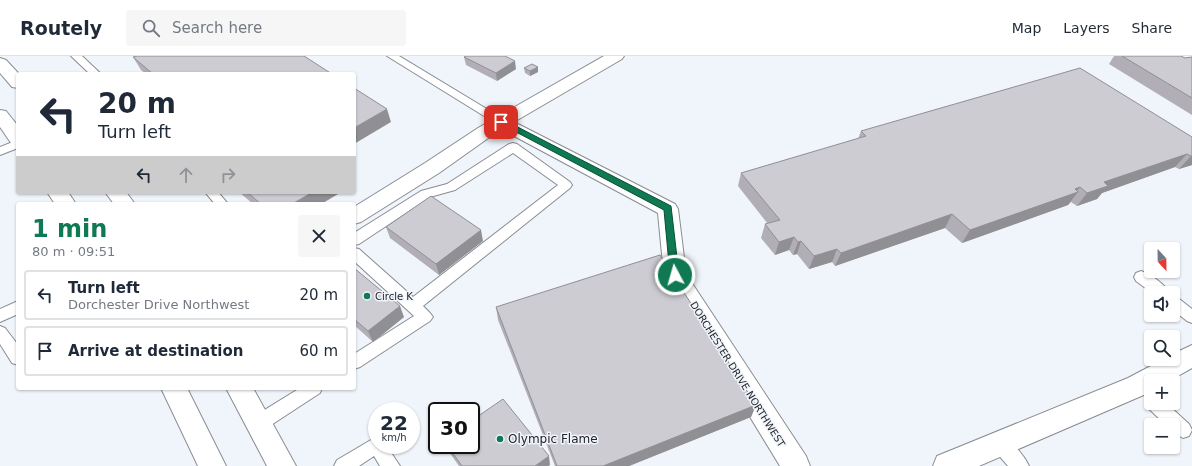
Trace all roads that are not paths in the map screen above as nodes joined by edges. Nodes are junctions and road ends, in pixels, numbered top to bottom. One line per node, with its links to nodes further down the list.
1 (77, 56): 5 (lane)
2 (392, 56): 8 (lane)
3 (616, 56): 8 (street)
4 (0, 63): 6 (street)
5 (94, 72)
6 (16, 80)
7 (0, 115): 9 (street)
8 (501, 122): 16 (street); 43 (street, DORCHESTER DRIVE NORTHWEST)
9 (16, 136)
10 (16, 145): 11 (lane)
11 (0, 151)
12 (117, 194): 14 (street)
13 (213, 194): 15 (lane)
14 (123, 202)
15 (220, 202)
16 (356, 216)
17 (356, 239): 21 (lane)
18 (356, 255): 21 (lane)
19 (1141, 277): 20 (lane)
20 (1153, 286)
21 (412, 306): 29 (lane)
22 (16, 308): 24 (lane)
23 (1180, 308): 25 (lane)
24 (0, 316)
25 (1192, 317)
26 (0, 332): 27 (lane)
27 (16, 355)
28 (1192, 356): 30 (street)
29 (356, 361)
30 (1172, 374)
31 (175, 390): 39 (street)
32 (241, 390): 36 (street)
33 (311, 390): 36 (lane)
34 (1144, 397): 38 (street)
35 (1162, 410): 37 (lane)
36 (259, 423): 40 (street)
37 (1183, 430)
38 (1000, 444): 44 (street); 45 (lane)
39 (212, 466)
40 (282, 466)
41 (343, 466): 42 (lane)
42 (390, 466)
43 (796, 466)
44 (947, 466)
45 (1020, 466)

